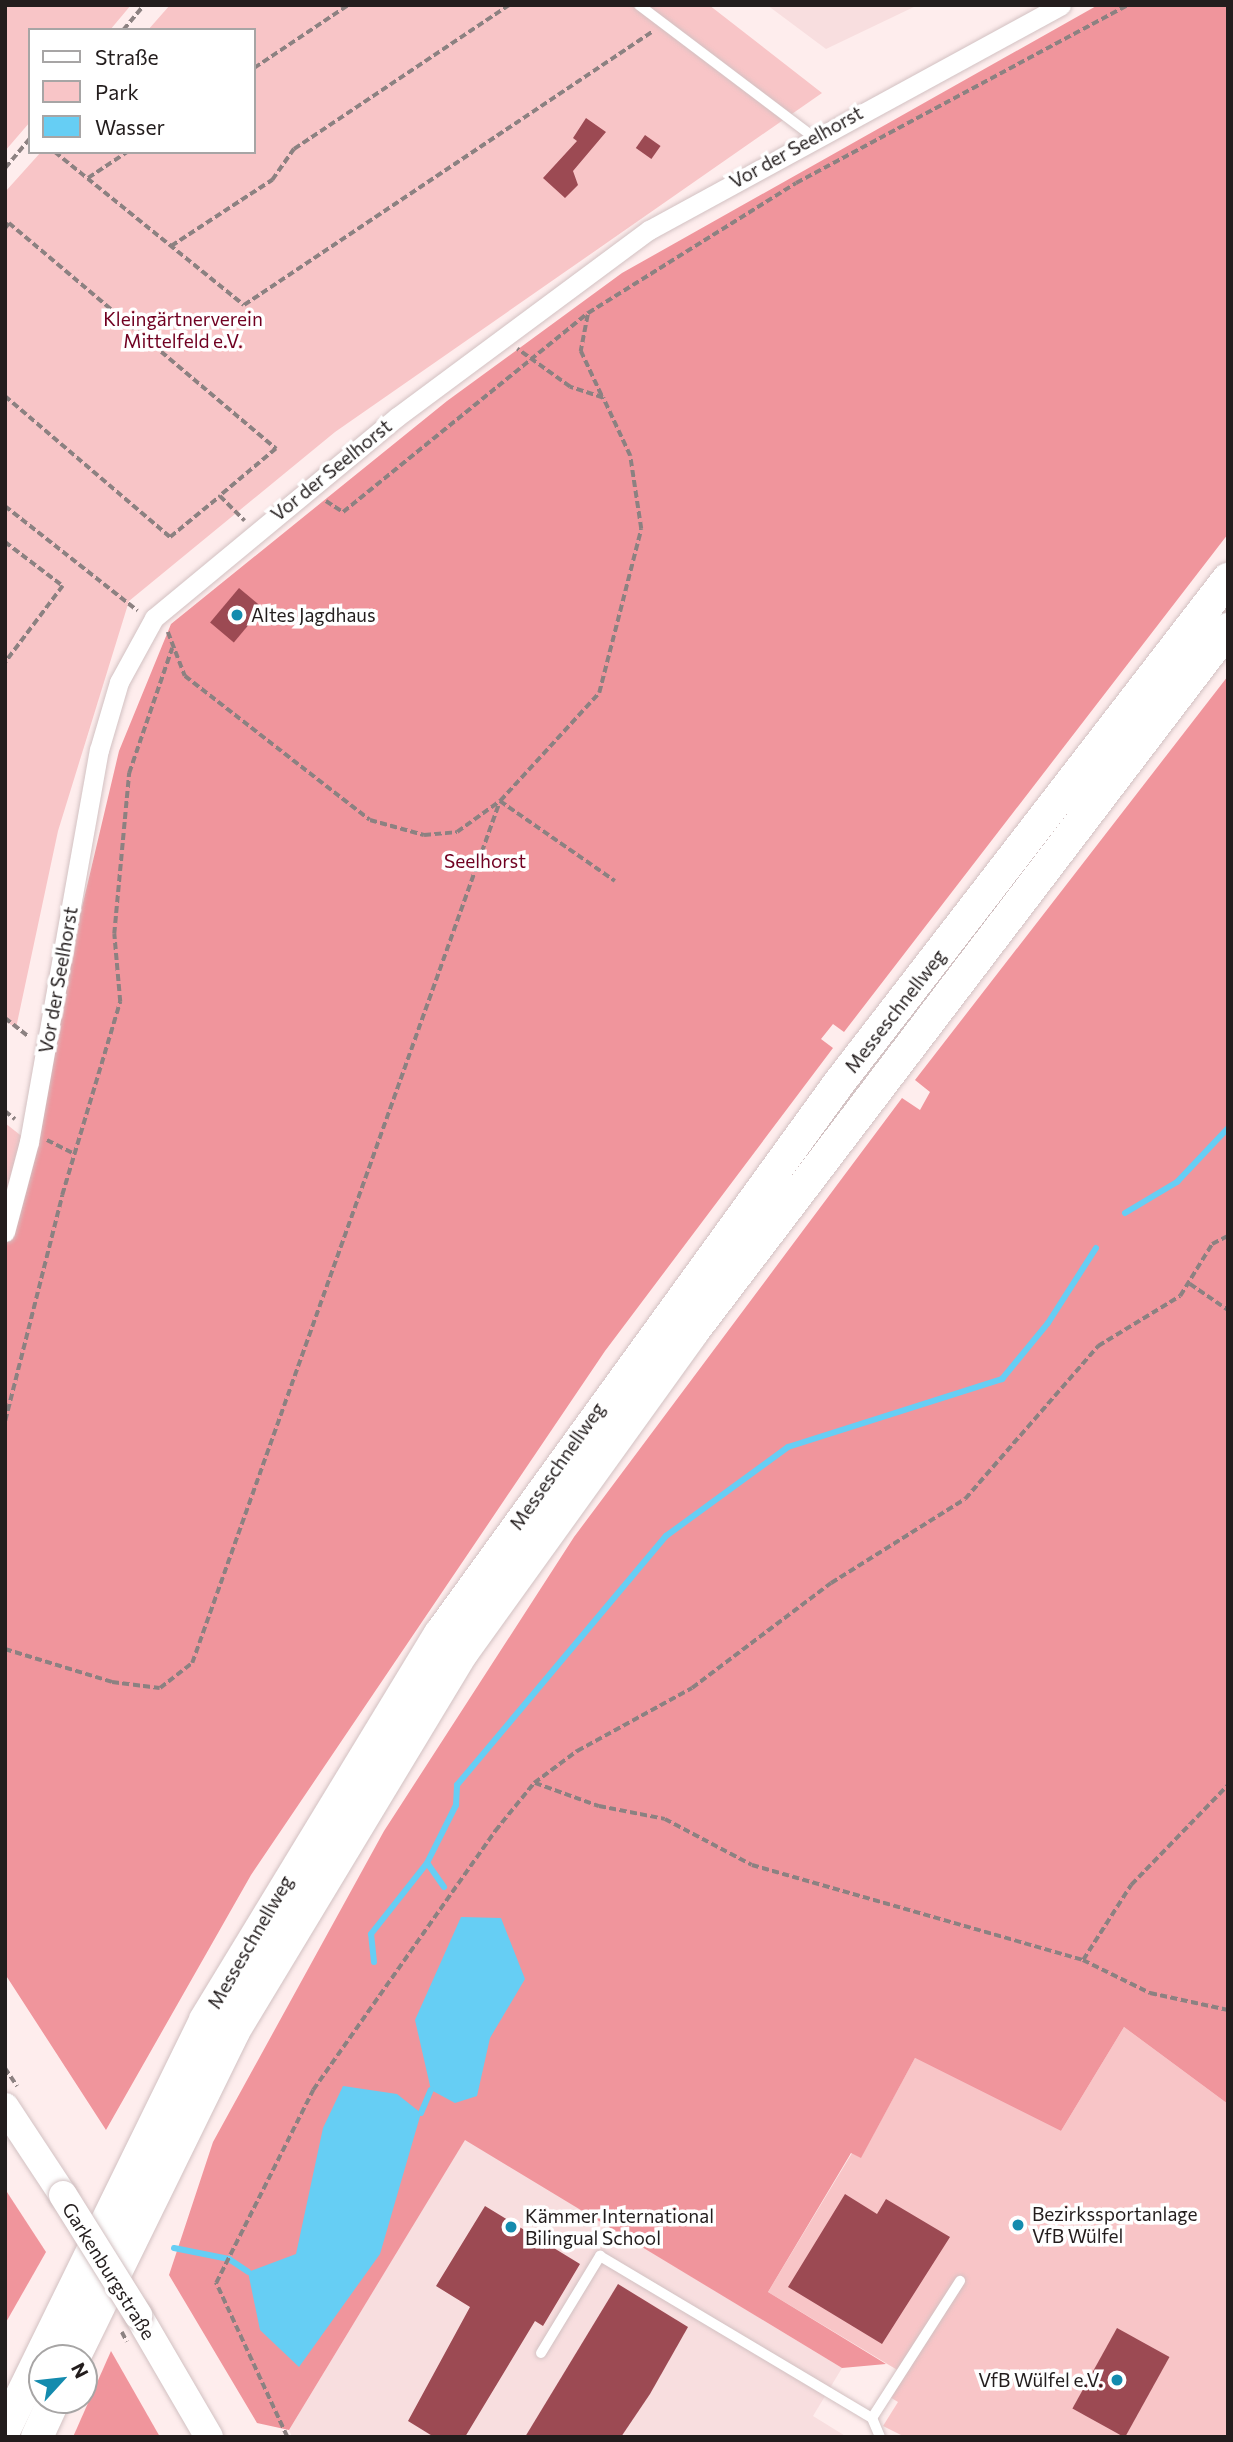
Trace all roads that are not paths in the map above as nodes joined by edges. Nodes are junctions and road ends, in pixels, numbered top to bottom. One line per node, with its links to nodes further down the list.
1 (639, 5): 3 (lane)
2 (1061, 5): 3 (street, Vor der Seelhorst)
3 (812, 136): 6 (street, Vor der Seelhorst)
4 (1228, 579): 9 (highway, Messeschnellweg)
5 (1228, 629): 10 (highway, Messeschnellweg)
6 (5, 1232)
7 (5, 2107): 17 (main road, Garkenburgstraße, bridge)
8 (960, 2281): 14 (lane)
9 (52, 2323): 12 (highway); 15 (highway, Messeschnellweg)
10 (81, 2344)
11 (541, 2353): 14 (lane)
12 (5, 2374)
13 (48, 2414): 16 (highway)
14 (872, 2418): 18 (lane)
15 (5, 2429)
16 (37, 2437)
17 (209, 2437)
18 (880, 2437)

